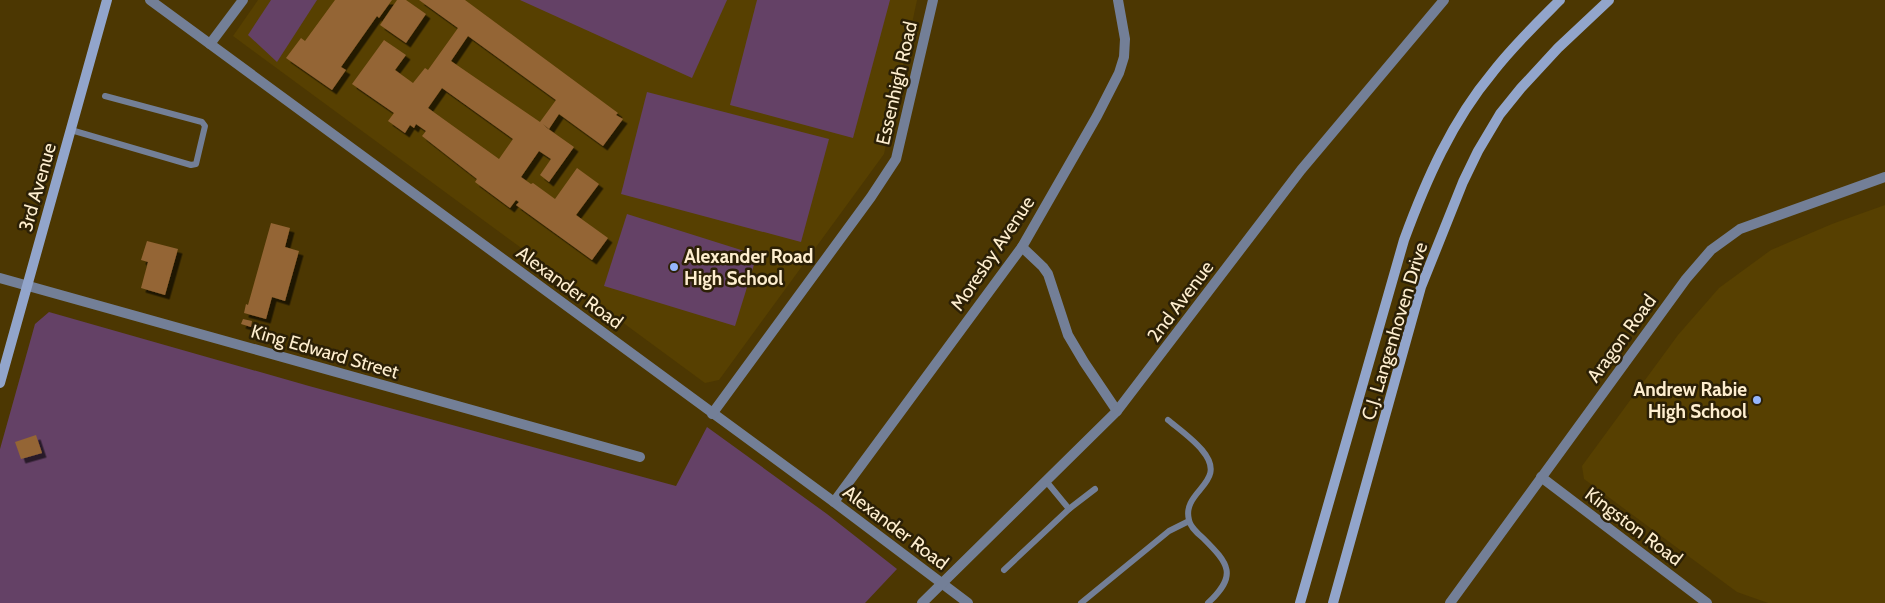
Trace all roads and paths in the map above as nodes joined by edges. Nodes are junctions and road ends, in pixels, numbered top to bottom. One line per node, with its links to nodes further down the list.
1 (107, 0): 11 (main road, 3rd Avenue)
2 (150, 0): 9 (street, Alexander Road)
3 (243, 0): 9 (street)
4 (933, 0): 18 (street, Essenhigh Road)
5 (1118, 0): 13 (street, Moresby Avenue)
6 (1444, 0): 17 (street, 2nd Avenue)
7 (1560, 0): 33 (main road, C.J. Langenhoven Drive)
8 (1609, 0): 34 (main road, C.J. Langenhoven Drive)
9 (210, 44): 18 (street, Alexander Road)
10 (105, 96): 11 (lane)
11 (71, 130): 15 (main road, 3rd Avenue)
12 (1885, 177): 21 (street, Aragon Road)
13 (1022, 247): 17 (street); 24 (street, Moresby Avenue)
14 (0, 278): 15 (street, King Edward Street)
15 (27, 286): 16 (main road, 3rd Avenue); 20 (street, King Edward Street)
16 (0, 383)
17 (1117, 411): 22 (street, 2nd Avenue)
18 (712, 414): 24 (street, Alexander Road)
19 (1168, 420): 26 (lane)
20 (640, 458)
21 (1540, 477): 35 (street, Aragon Road); 36 (street, Kingston Road)
22 (1046, 481): 25 (lane); 28 (street, 2nd Avenue)
23 (1095, 489): 25 (lane)
24 (834, 502): 28 (street, Alexander Road)
25 (1069, 509): 27 (lane)
26 (1189, 521): 31 (lane); 32 (lane)
27 (1004, 570)
28 (942, 583): 29 (street, 2nd Avenue); 30 (street, Alexander Road)
29 (922, 603)
30 (968, 603)
31 (1081, 603)
32 (1208, 603)
33 (1300, 603)
34 (1333, 603)
35 (1450, 603)
36 (1707, 603)

